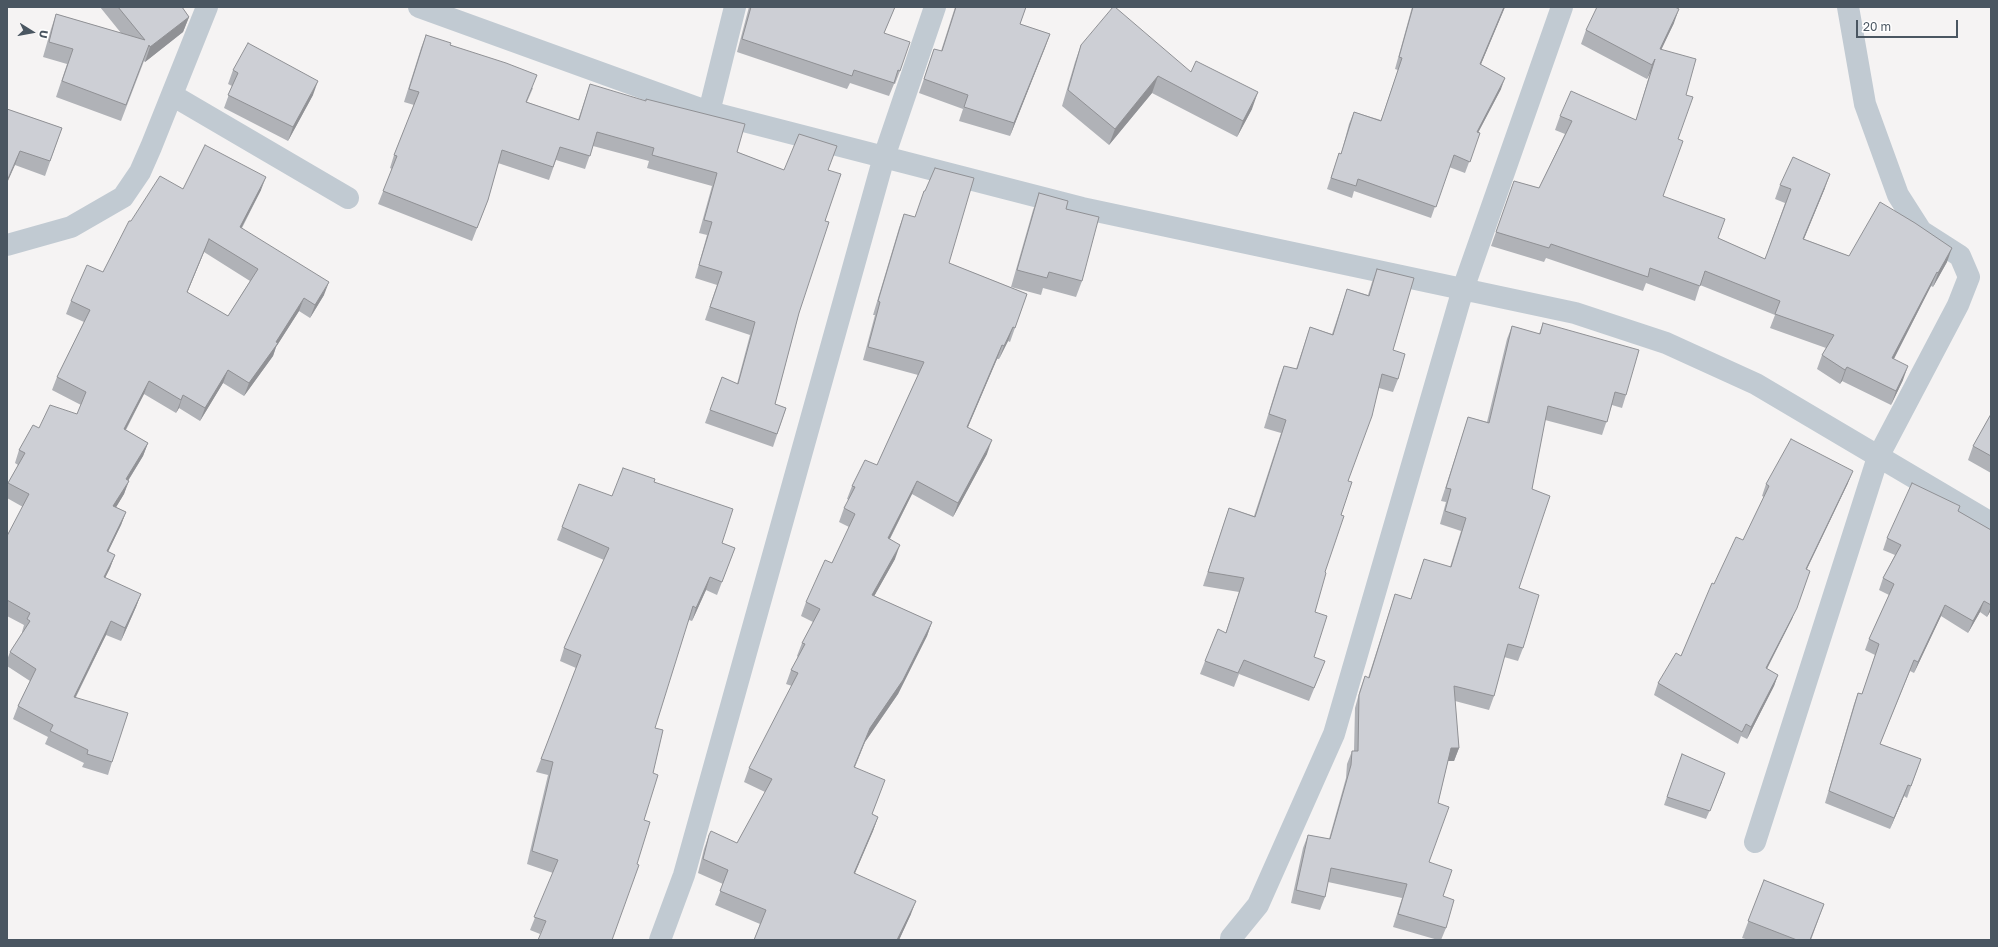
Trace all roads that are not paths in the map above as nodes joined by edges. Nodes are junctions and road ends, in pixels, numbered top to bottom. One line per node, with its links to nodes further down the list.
1 (207, 7): 7 (street)
2 (419, 7): 8 (street)
3 (735, 7): 8 (street)
4 (935, 7): 9 (street)
5 (1562, 7): 12 (street)
6 (1848, 7): 13 (street)
7 (172, 95): 10 (street); 11 (street)
8 (709, 112): 9 (street)
9 (884, 157): 12 (street); 17 (street)
10 (348, 198)
11 (7, 245)
12 (1463, 289): 13 (street); 16 (street)
13 (1878, 457): 14 (street); 15 (street)
14 (1991, 523)
15 (1755, 842)
16 (1231, 938)
17 (660, 940)

